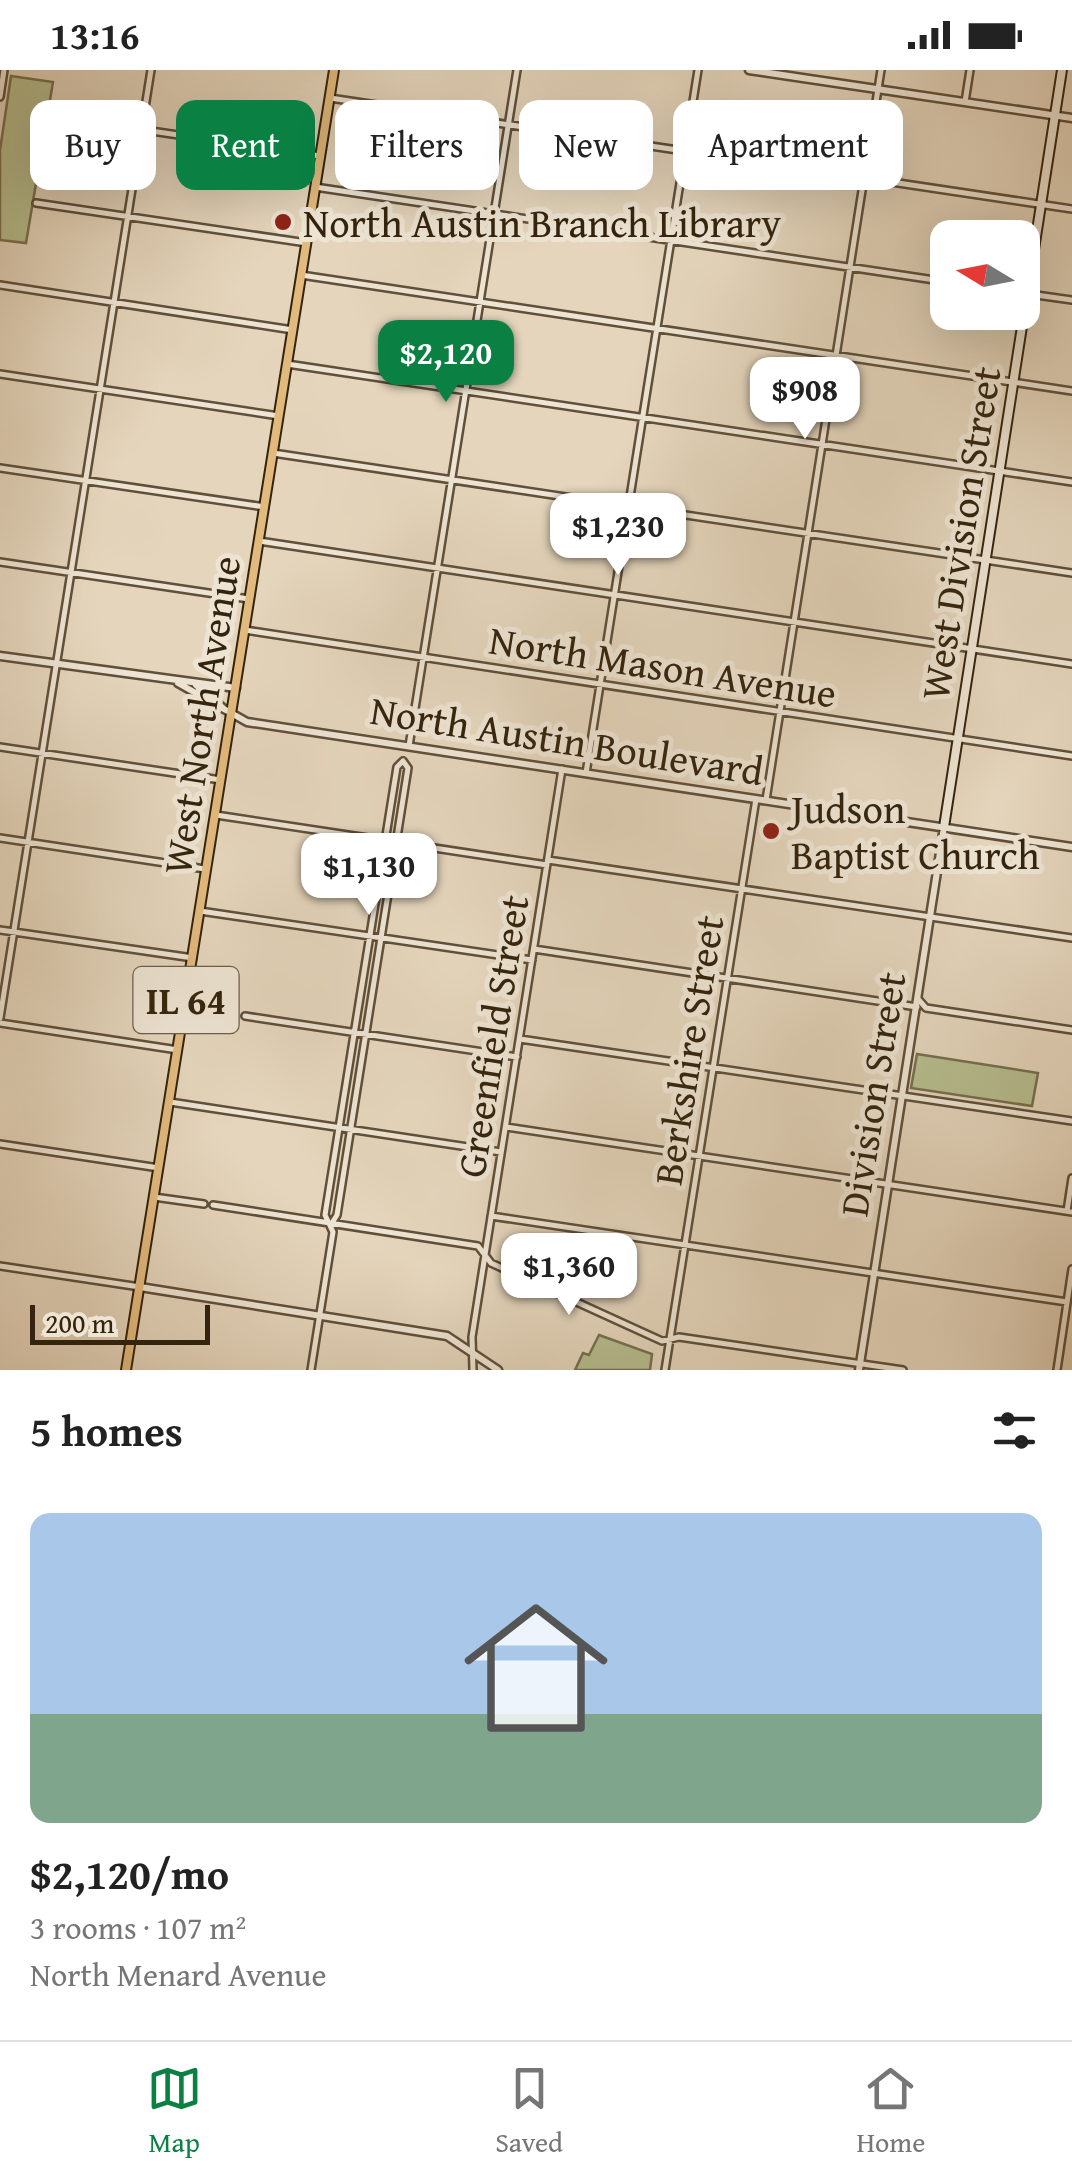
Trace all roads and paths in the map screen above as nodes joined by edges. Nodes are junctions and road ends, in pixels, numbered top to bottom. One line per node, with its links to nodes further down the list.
1 (4, 70): 12 (street)
2 (151, 70): 14 (street)
3 (333, 70): 13 (main road, West North Avenue / IL 64)
4 (517, 70): 20 (street)
5 (698, 70): 15 (street)
6 (749, 70): 10 (street)
7 (881, 70): 11 (street)
8 (970, 70): 17 (street)
9 (1062, 70): 18 (main road, West Division Street)
10 (790, 73): 11 (street)
11 (878, 89): 16 (street); 17 (street)
12 (0, 97)
13 (330, 98): 20 (street); 23 (main road, West North Avenue / IL 64)
14 (146, 100)
15 (694, 100)
16 (876, 100)
17 (965, 102): 18 (street)
18 (1054, 116): 19 (street); 31 (main road, West Division Street)
19 (1072, 118)
20 (508, 124): 22 (street); 33 (street)
21 (156, 132): 23 (street)
22 (673, 149)
23 (320, 156): 25 (main road, West North Avenue / IL 64)
24 (903, 184): 31 (street)
25 (315, 187): 33 (street)
26 (132, 190): 34 (street)
27 (315, 190): 37 (main road, West North Avenue / IL 64)
28 (679, 190): 36 (street)
29 (862, 190): 38 (street)
30 (36, 203): 34 (street)
31 (1041, 204): 32 (street); 35 (main road, West Division Street)
32 (1072, 208)
33 (494, 214): 36 (street); 44 (street)
34 (128, 216): 37 (street); 45 (street)
35 (1038, 220)
36 (671, 240): 38 (street); 46 (street)
37 (307, 242): 39 (main road, West North Avenue / IL 64)
38 (850, 267): 40 (street); 49 (street)
39 (302, 275): 44 (street); 47 (main road, West North Avenue / IL 64)
40 (930, 279)
41 (0, 285): 45 (street)
42 (1040, 295): 43 (street)
43 (1072, 300)
44 (480, 302): 46 (street); 54 (street)
45 (114, 303): 47 (street); 53 (street)
46 (657, 329): 49 (street); 57 (street)
47 (293, 330): 50 (main road, West North Avenue / IL 64)
48 (1020, 330): 52 (main road, West Division Street)
49 (836, 356): 52 (street); 58 (street)
50 (287, 364): 54 (street); 56 (main road, West North Avenue / IL 64)
51 (0, 374): 53 (street)
52 (1013, 382): 55 (street); 61 (main road, West Division Street)
53 (100, 389): 56 (street); 63 (street)
54 (466, 391): 57 (street); 62 (street)
55 (1072, 391)
56 (279, 416): 59 (main road, West North Avenue / IL 64)
57 (643, 418): 58 (street); 65 (street)
58 (822, 444): 61 (street); 67 (street)
59 (273, 453): 62 (street); 66 (main road, West North Avenue / IL 64)
60 (0, 468): 63 (street)
61 (1000, 471): 64 (street); 69 (main road, West Division Street)
62 (452, 480): 65 (street); 71 (street)
63 (86, 481): 66 (street); 72 (street)
64 (1072, 482)
65 (629, 507): 67 (street); 74 (street)
66 (264, 508): 68 (main road, West North Avenue / IL 64)
67 (808, 534): 69 (street); 76 (street)
68 (259, 541): 71 (street); 75 (main road, West North Avenue / IL 64)
69 (986, 560): 73 (street); 78 (main road, West Division Street)
70 (0, 562): 72 (street)
71 (438, 569): 74 (street); 80 (street)
72 (71, 572): 75 (street); 81 (street)
73 (1072, 574)
74 (614, 595): 76 (street); 85 (street)
75 (250, 599): 77 (main road, West North Avenue / IL 64)
76 (794, 622): 78 (street); 88 (street)
77 (245, 630): 80 (street, North Mason Avenue); 86 (main road, West North Avenue / IL 64)
78 (972, 650): 82 (street); 89 (main road, West Division Street)
79 (0, 656): 81 (street)
80 (424, 657): 85 (street, North Mason Avenue); 90 (street)
81 (56, 664): 83 (street); 92 (street)
82 (1072, 664)
83 (178, 683): 84 (street); 87 (street)
84 (195, 684): 86 (street); 87 (street)
85 (600, 684): 88 (street, North Mason Avenue); 95 (street)
86 (236, 688): 87 (main road, West North Avenue / IL 64)
87 (228, 712): 90 (street, North Austin Boulevard); 96 (main road, West North Avenue / IL 64)
88 (780, 712): 89 (street, North Mason Avenue); 98 (street)
89 (958, 739): 93 (street, North Mason Avenue); 100 (main road, West Division Street)
90 (409, 746): 94 (street, North Austin Boulevard)
91 (0, 747): 92 (street)
92 (42, 753): 96 (street); 103 (street)
93 (1072, 756)
94 (562, 770): 95 (street, North Austin Boulevard); 106 (street, Greenfield Street)
95 (586, 773): 97 (street, North Austin Boulevard)
96 (221, 780): 99 (main road, West North Avenue / IL 64)
97 (756, 799): 98 (street, North Austin Boulevard); 108 (street, Berkshire Street)
98 (766, 800): 100 (street, North Austin Boulevard)
99 (216, 815): 102 (street); 107 (main road, West North Avenue / IL 64)
100 (944, 827): 105 (street, North Austin Boulevard); 110 (street, Division Street)
101 (0, 838): 103 (street)
102 (385, 841): 104 (street); 104 (street); 113 (street)
103 (28, 842): 107 (street); 112 (street)
104 (396, 842): 106 (street); 114 (street)
105 (1072, 847)
106 (548, 863): 108 (street); 116 (street, Greenfield Street)
107 (207, 869): 109 (main road, West North Avenue / IL 64)
108 (742, 888): 110 (street); 119 (street, Berkshire Street)
109 (200, 911): 113 (street); 117 (main road, West North Avenue / IL 64)
110 (930, 916): 115 (street); 120 (street, Division Street)
111 (0, 930): 112 (street)
112 (14, 932): 117 (street); 124 (street)
113 (369, 936): 114 (street); 126 (street)
114 (382, 938): 118 (street); 127 (street)
115 (1072, 938)
116 (534, 949): 118 (street, Greenfield Street); 119 (street)
117 (192, 958): 121 (main road, West North Avenue / IL 64)
118 (532, 960): 128 (street, Greenfield Street)
119 (727, 978): 120 (street); 131 (street, Berkshire Street)
120 (920, 1004): 125 (street); 132 (street, Division Street)
121 (185, 1006): 122 (street); 129 (main road, West North Avenue / IL 64)
122 (234, 1013)
123 (246, 1016): 126 (street)
124 (0, 1020): 129 (street)
125 (1072, 1030)
126 (355, 1032): 127 (street); 136 (street)
127 (366, 1034): 130 (street); 137 (street)
128 (520, 1038): 130 (street, Greenfield Street); 131 (street)
129 (178, 1050): 133 (main road, West North Avenue / IL 64)
130 (516, 1057): 135 (street, Greenfield Street)
131 (713, 1067): 132 (street); 140 (street, Berkshire Street)
132 (902, 1095): 134 (street); 143 (street, Division Street)
133 (170, 1102): 136 (street); 141 (main road, West North Avenue / IL 64)
134 (1072, 1122)
135 (505, 1127): 139 (street, Greenfield Street); 140 (street)
136 (339, 1128): 137 (street); 149 (street)
137 (352, 1129): 139 (street); 149 (street)
138 (0, 1144): 141 (street)
139 (501, 1152): 148 (street, Greenfield Street)
140 (699, 1157): 143 (street); 150 (street, Berkshire Street)
141 (159, 1168): 144 (main road, West North Avenue / IL 64)
142 (1072, 1178): 147 (street)
143 (888, 1184): 147 (street); 154 (street, Division Street)
144 (154, 1197): 145 (street); 155 (main road, West North Avenue / IL 64)
145 (204, 1204)
146 (212, 1205): 149 (street)
147 (1069, 1212)
148 (491, 1216): 150 (street); 151 (street, Greenfield Street)
149 (332, 1224): 151 (street); 157 (street)
150 (685, 1246): 154 (street); 160 (street, Berkshire Street)
151 (485, 1254): 160 (street); 161 (street, Greenfield Street)
152 (0, 1266): 155 (street)
153 (1072, 1269): 156 (street)
154 (874, 1274): 156 (street); 162 (street, Division Street)
155 (140, 1287): 157 (street); 163 (main road, West North Avenue / IL 64)
156 (1067, 1302): 158 (street)
157 (320, 1316): 161 (street); 164 (street)
158 (1062, 1333): 159 (street); 169 (street)
159 (1072, 1334)
160 (670, 1339): 162 (street); 167 (street, Berkshire Street)
161 (474, 1358): 165 (street, Greenfield Street); 166 (street)
162 (859, 1367): 168 (street)
163 (126, 1370)
164 (311, 1370)
165 (473, 1370)
166 (498, 1370)
167 (665, 1370)
168 (903, 1370)
169 (1056, 1370)

